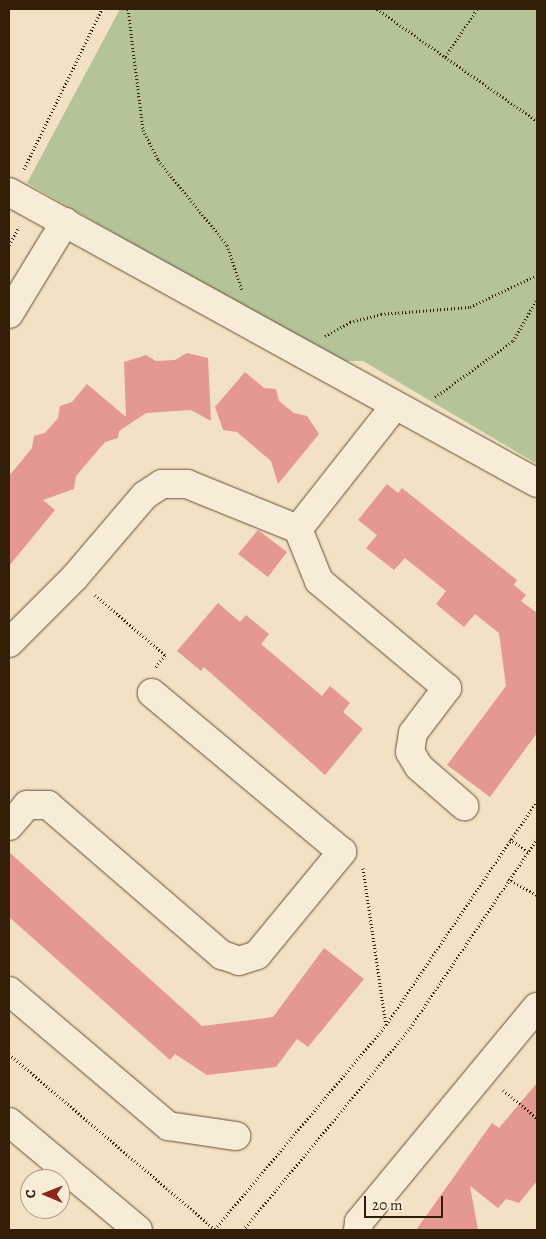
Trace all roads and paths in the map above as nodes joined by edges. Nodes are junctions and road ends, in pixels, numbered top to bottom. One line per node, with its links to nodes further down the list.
1 (102, 9): 7 (path)
2 (128, 9): 12 (path)
3 (377, 9): 5 (path)
4 (477, 9): 5 (path)
5 (445, 57): 6 (path)
6 (537, 121)
7 (10, 192): 8 (street)
8 (65, 222): 11 (street); 12 (street)
9 (537, 275): 13 (path)
10 (537, 299): 14 (path)
11 (9, 314)
12 (256, 330): 13 (street)
13 (298, 353): 14 (street)
14 (402, 410): 15 (street); 16 (street)
15 (537, 484)
16 (298, 529): 17 (street); 20 (street)
17 (9, 643)
18 (152, 693): 21 (street)
19 (537, 801): 22 (path)
20 (464, 806)
21 (9, 826)
22 (510, 839): 24 (path); 35 (path)
23 (537, 839): 24 (path)
24 (528, 852): 25 (path)
25 (508, 879): 26 (path); 36 (path)
26 (537, 895)
27 (9, 991): 33 (street)
28 (537, 1007): 37 (street)
29 (9, 1054): 35 (path)
30 (500, 1088): 31 (path)
31 (537, 1118)
32 (9, 1122): 34 (street)
33 (236, 1136)
34 (120, 1225)
35 (216, 1230)
36 (243, 1230)
37 (358, 1230)

